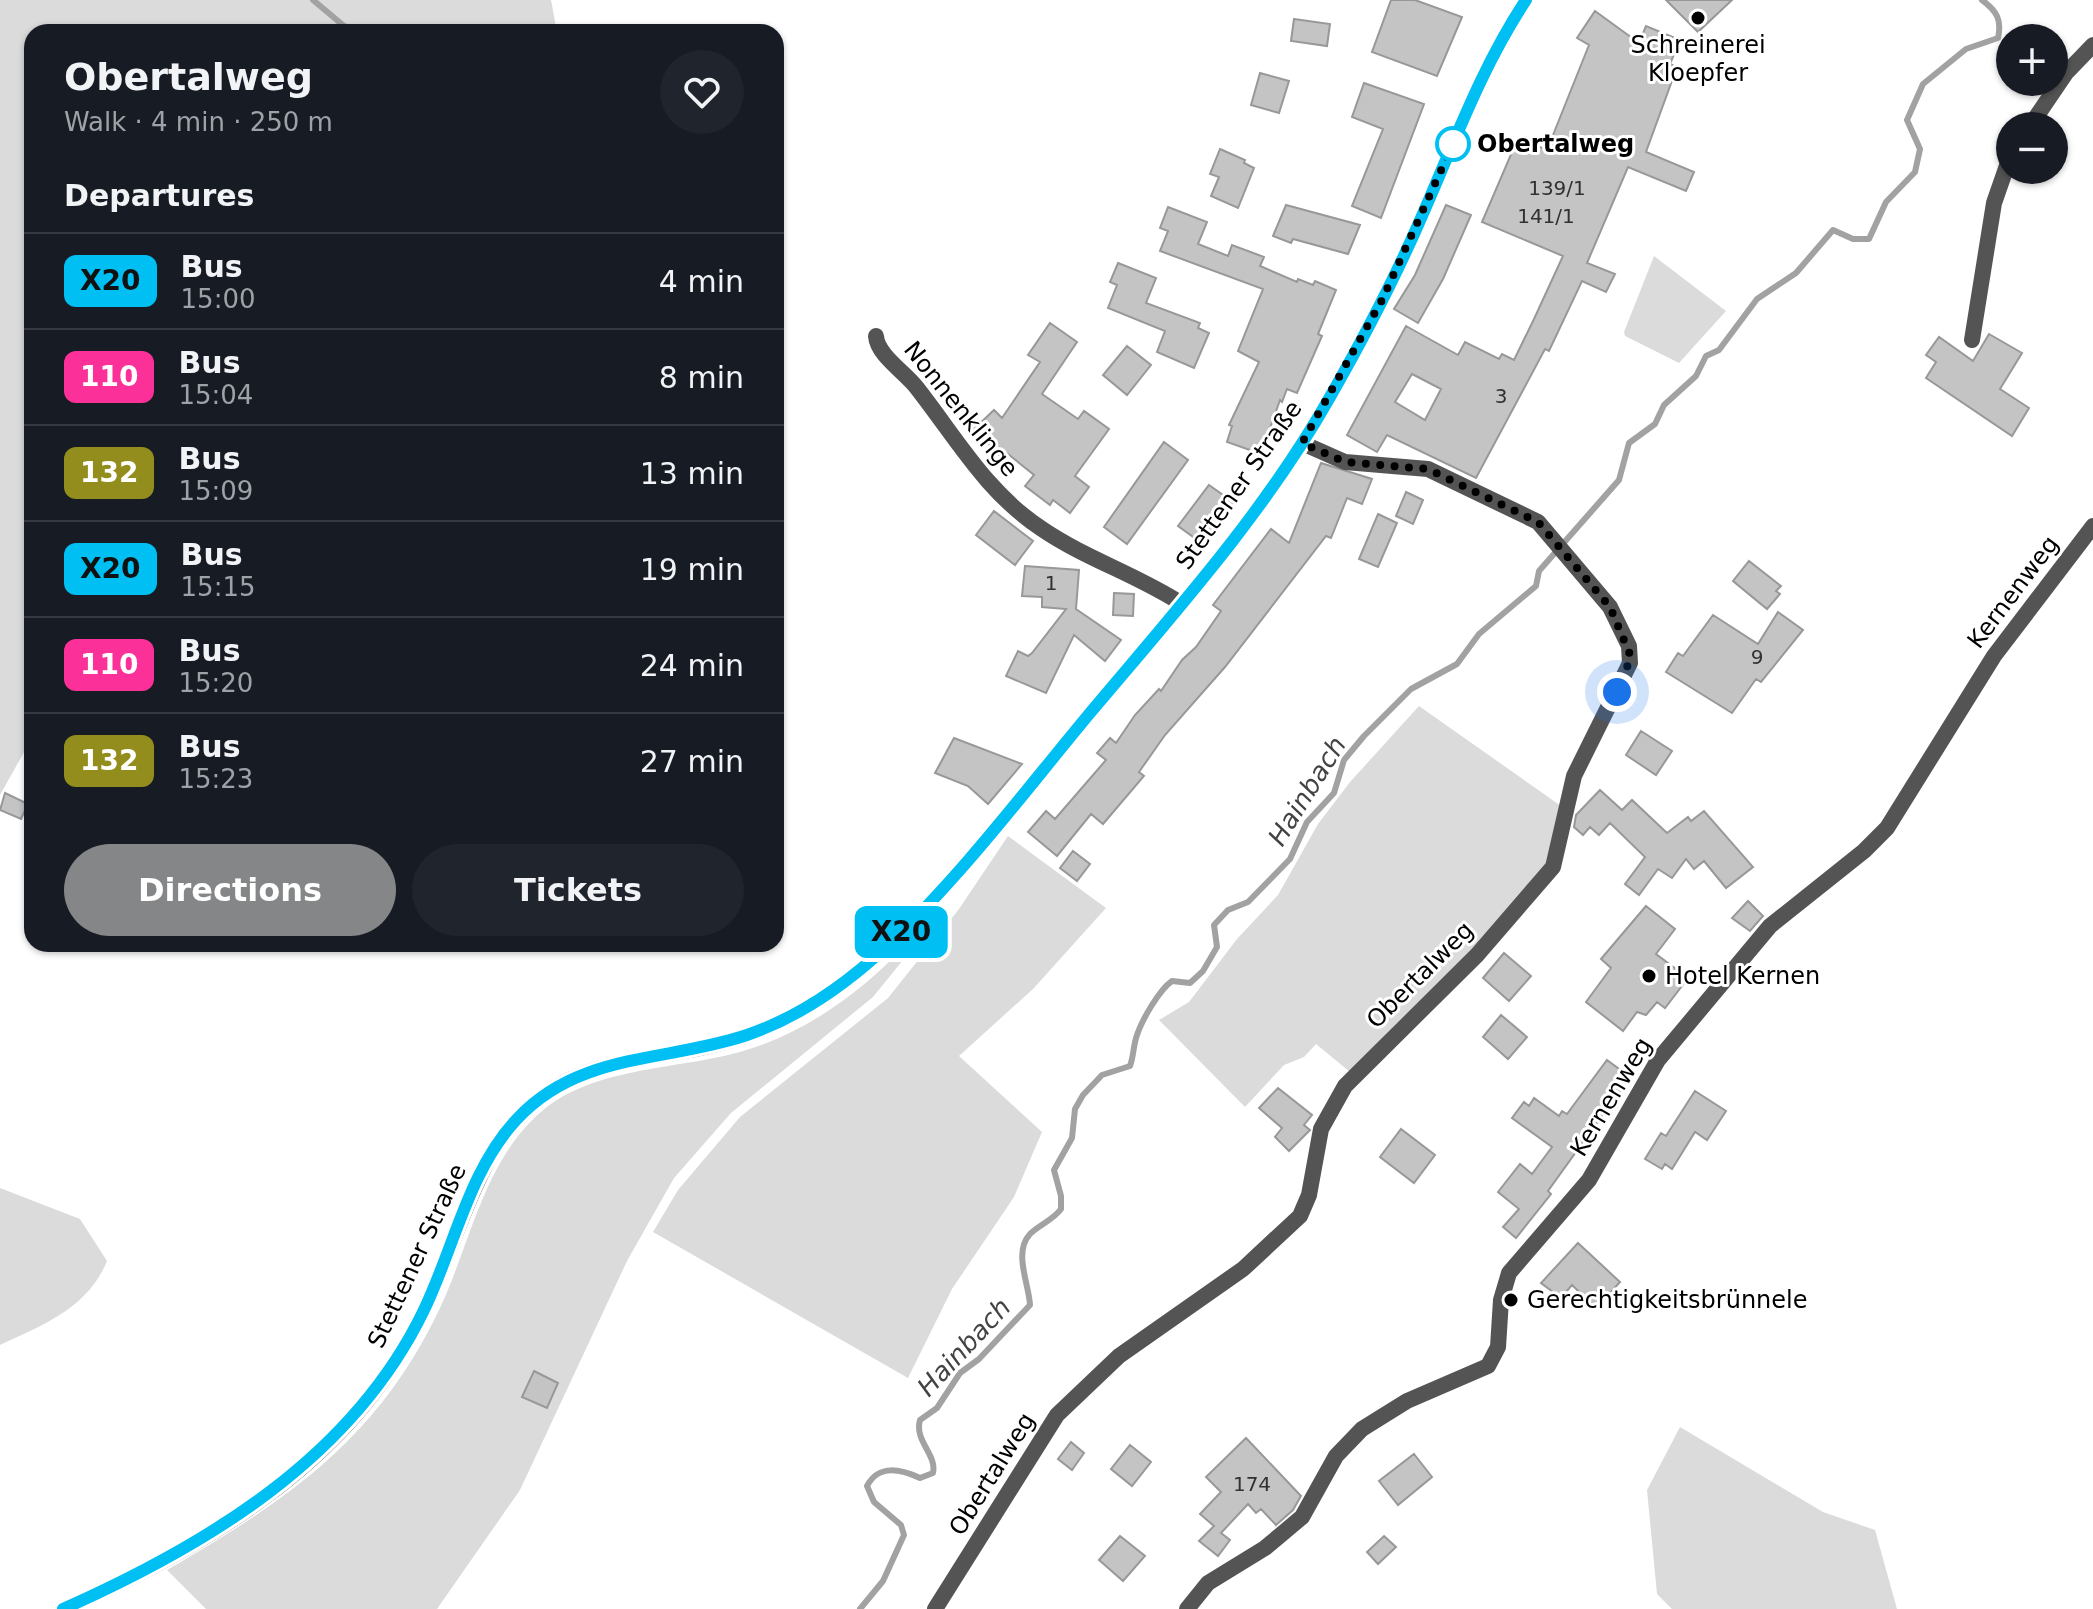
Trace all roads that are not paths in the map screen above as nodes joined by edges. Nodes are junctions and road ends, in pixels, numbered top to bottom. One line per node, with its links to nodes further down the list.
1 (1526, 0): 7 (main road, Stettener Straße)
2 (2093, 45): 3 (street)
3 (2040, 112)
4 (2002, 184): 6 (street)
5 (876, 336): 9 (street, Nonnenklinge)
6 (1972, 340)
7 (1302, 443): 9 (main road, Stettener Straße); 11 (street, Obertalweg)
8 (2093, 526): 12 (street, Kernenweg)
9 (1182, 604): 10 (main road, Stettener Straße)
10 (63, 1609)
11 (935, 1609)
12 (1187, 1609)

